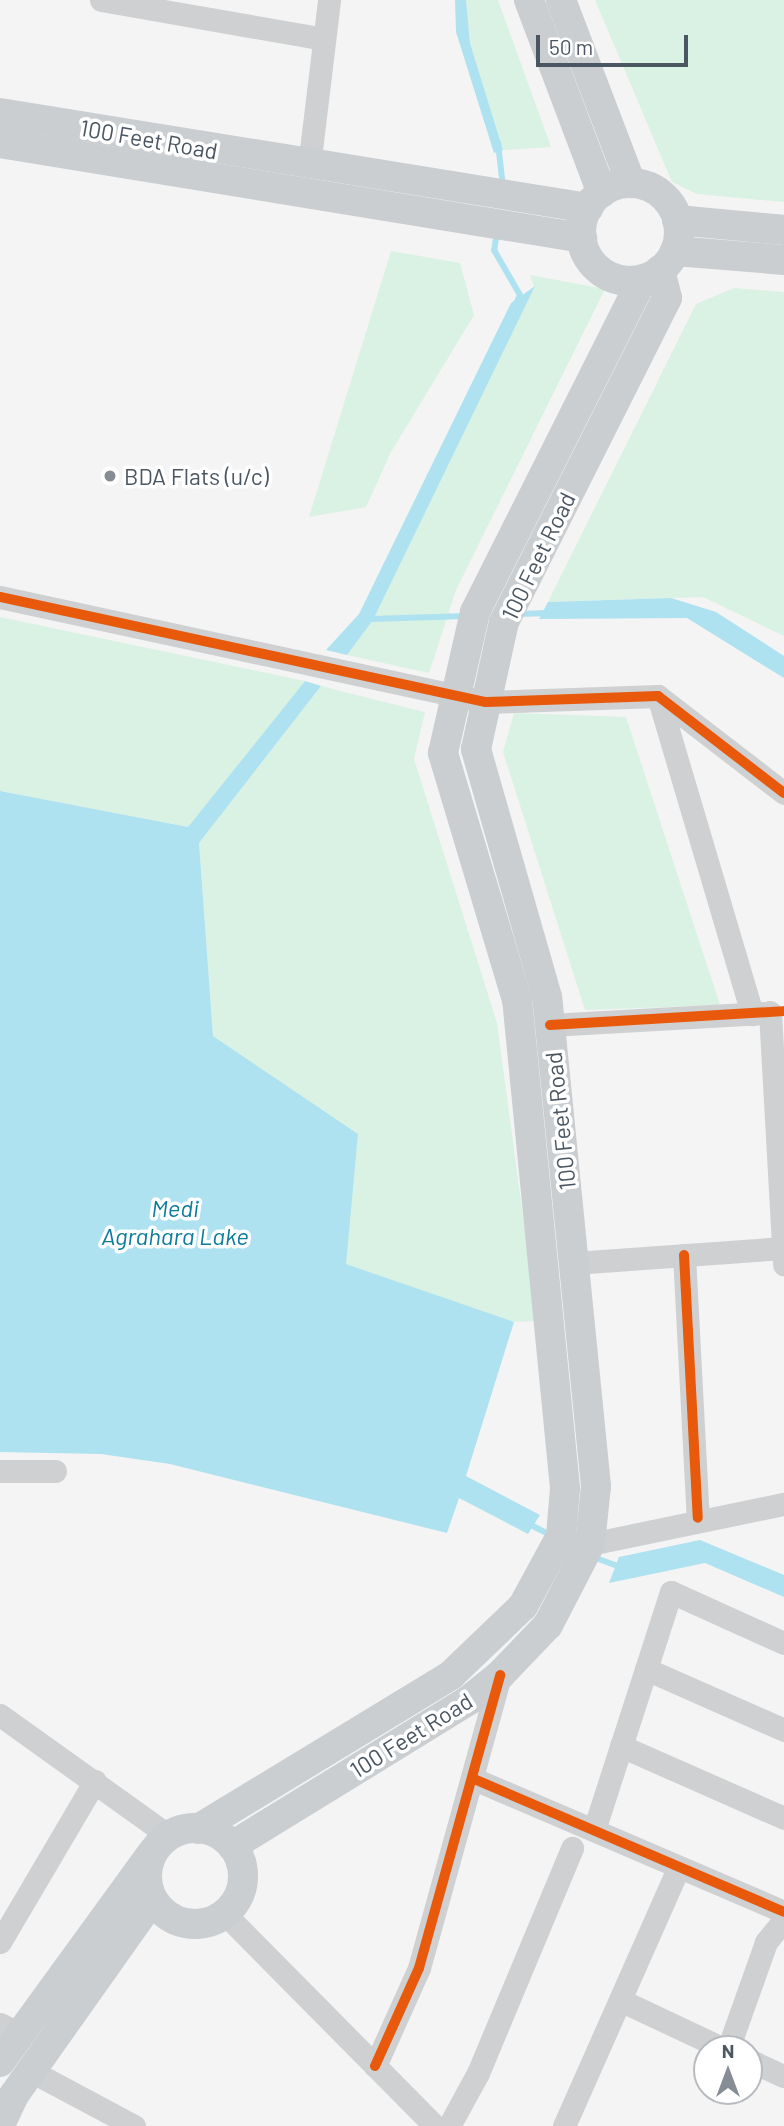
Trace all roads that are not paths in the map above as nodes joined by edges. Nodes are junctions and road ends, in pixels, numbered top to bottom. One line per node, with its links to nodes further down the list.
1 (101, 0): 5 (street)
2 (329, 0): 7 (street)
3 (529, 0): 12 (main road)
4 (561, 0): 11 (main road)
5 (124, 2): 6 (street)
6 (218, 10): 7 (street)
7 (324, 39): 10 (street)
8 (0, 113): 10 (main road, 100 Feet Road)
9 (0, 143): 15 (main road, 100 Feet Road)
10 (309, 166): 12 (main road, 100 Feet Road)
11 (631, 183): 12 (main road); 13 (main road)
12 (595, 201): 15 (main road)
13 (677, 220): 14 (main road); 16 (main road)
14 (784, 230)
15 (582, 238): 18 (main road)
16 (668, 260): 17 (main road); 18 (main road); 22 (main road, 100 Feet Road)
17 (784, 260)
18 (632, 281): 20 (main road, 100 Feet Road)
19 (0, 597): 20 (street)
20 (457, 695): 22 (street); 45 (main road, 100 Feet Road)
21 (658, 696): 22 (street); 23 (street); 24 (street)
22 (486, 702): 25 (main road, 100 Feet Road)
23 (784, 793)
24 (769, 1012): 25 (street); 26 (street)
25 (550, 1026): 28 (main road, 100 Feet Road)
26 (784, 1248): 27 (street); 29 (street)
27 (684, 1255): 28 (street); 33 (street)
28 (573, 1263): 34 (main road, 100 Feet Road)
29 (784, 1265)
30 (0, 1471): 31 (street)
31 (55, 1471)
32 (784, 1504): 33 (street)
33 (698, 1518): 34 (street)
34 (590, 1544): 37 (main road, 100 Feet Road)
35 (784, 1643): 36 (street)
36 (646, 1669): 39 (street); 40 (street)
37 (500, 1675): 41 (street); 47 (main road, 100 Feet Road)
38 (0, 1715): 42 (street)
39 (784, 1730)
40 (621, 1746): 43 (street); 44 (street)
41 (474, 1779): 44 (street); 60 (street)
42 (95, 1781): 46 (street); 54 (street)
43 (784, 1818)
44 (595, 1827): 51 (street)
45 (198, 1829): 46 (main road); 47 (main road)
46 (166, 1834): 50 (main road); 56 (main road)
47 (232, 1846): 52 (main road)
48 (572, 1848): 67 (street)
49 (674, 1875): 55 (street)
50 (153, 1899): 52 (main road); 62 (main road)
51 (784, 1912)
52 (225, 1914): 60 (street)
53 (784, 1920): 58 (street)
54 (0, 1942)
55 (622, 2001): 57 (street); 68 (street)
56 (10, 2029): 59 (main road)
57 (696, 2035)
58 (731, 2035)
59 (0, 2062)
60 (375, 2066): 66 (street)
61 (763, 2066): 63 (street)
62 (31, 2071): 64 (main road); 65 (street)
63 (784, 2076)
64 (0, 2125)
65 (134, 2126)
66 (435, 2126)
67 (449, 2126)
68 (564, 2126)

